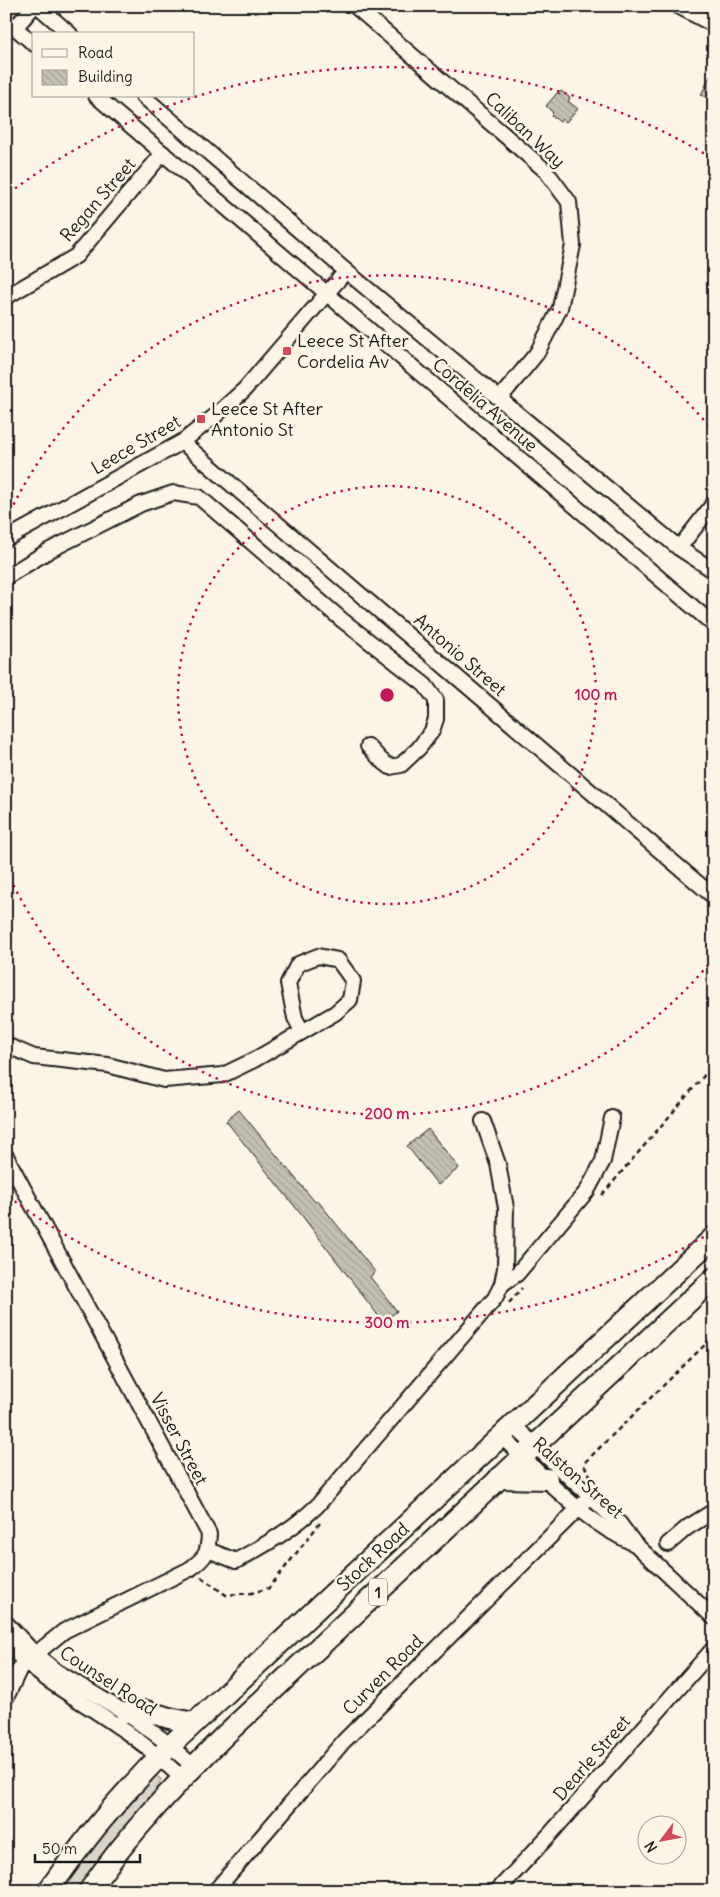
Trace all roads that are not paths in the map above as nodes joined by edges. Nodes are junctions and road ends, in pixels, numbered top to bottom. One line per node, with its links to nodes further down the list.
1 (34, 6): 5 (street)
2 (38, 6): 7 (street)
3 (355, 6): 15 (street, Caliban Way)
4 (678, 6): 6 (street)
5 (11, 24): 8 (street)
6 (714, 25)
7 (68, 32)
8 (32, 42)
9 (98, 98): 11 (street, Cordelia Avenue)
10 (145, 98): 12 (street, Cordelia Avenue)
11 (163, 153): 13 (street, Cordelia Avenue); 14 (street, Regan Street)
12 (346, 271): 13 (street, Leece Street); 15 (street, Cordelia Avenue)
13 (327, 294): 16 (street, Leece Street); 22 (street, Cordelia Avenue)
14 (6, 297)
15 (500, 398): 19 (street, Cordelia Avenue)
16 (182, 442): 18 (street, Leece Street); 24 (street, Antonio Street)
17 (714, 503): 19 (street)
18 (6, 539)
19 (679, 548): 20 (street, Cordelia Avenue)
20 (714, 572)
21 (6, 577): 23 (street)
22 (714, 625)
23 (368, 746)
24 (714, 897)
25 (302, 1031): 25 (street); 26 (street)
26 (6, 1045)
27 (612, 1118): 32 (street)
28 (483, 1121): 32 (street)
29 (6, 1156): 42 (street, Visser Street)
30 (714, 1237): 33 (highway, Stock Road / 1)
31 (714, 1278): 34 (highway, Stock Road / 1)
32 (502, 1284): 42 (street)
33 (507, 1431): 34 (street, Ralston Street); 50 (highway, Stock Road / 1)
34 (528, 1451): 35 (highway, Stock Road / 1); 36 (street, Ralston Street); 37 (street, Ralston Street)
35 (499, 1478): 36 (highway); 52 (highway, Stock Road / 1)
36 (547, 1479): 38 (street, Ralston Street)
37 (590, 1497): 38 (street, Curven Road); 40 (street, Ralston Street)
38 (579, 1508): 40 (street, Ralston Street); 55 (street, Curven Road)
39 (714, 1511): 41 (street)
40 (634, 1543): 43 (street, Ralston Street)
41 (668, 1544)
42 (208, 1550): 47 (street)
43 (714, 1618)
44 (6, 1623): 47 (street, Counsel Road)
45 (6, 1642): 47 (street, Counsel Road)
46 (714, 1648): 56 (street, Dearle Street)
47 (30, 1658): 48 (street); 49 (street, Counsel Road); 51 (street, Counsel Road)
48 (6, 1698)
49 (126, 1713): 50 (highway); 51 (street, Counsel Road)
50 (194, 1723): 51 (highway, Stock Road / 1)
51 (164, 1751): 52 (street, Counsel Road); 53 (highway, Stock Road / 1)
52 (188, 1772): 54 (highway, Stock Road / 1)
53 (48, 1891)
54 (89, 1891)
55 (215, 1891)
56 (496, 1891)

